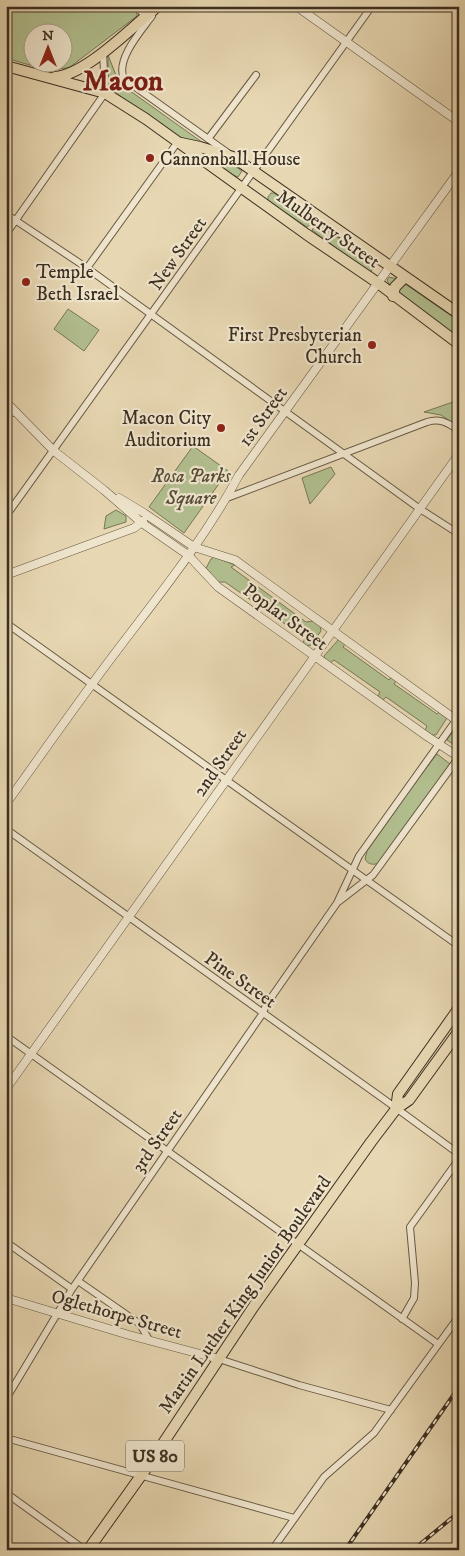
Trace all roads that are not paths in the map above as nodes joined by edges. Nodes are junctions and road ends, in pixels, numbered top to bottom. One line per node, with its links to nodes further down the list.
1 (136, 6): 5 (street)
2 (158, 6): 5 (main road); 13 (street, Mulberry Street)
3 (296, 6): 6 (street)
4 (372, 6): 6 (street, New Street)
5 (146, 16): 7 (main road)
6 (347, 42): 12 (street); 17 (street, New Street)
7 (103, 52): 10 (main road); 11 (street)
8 (6, 66): 10 (main road, Mulberry Street)
9 (256, 75): 13 (street)
10 (49, 78): 11 (main road, Mulberry Street)
11 (105, 93): 14 (main road, Mulberry Street); 22 (street)
12 (459, 122)
13 (208, 139): 15 (street, Mulberry Street)
14 (177, 143): 15 (main road, Mulberry Street); 19 (main road, Mulberry Street); 25 (street)
15 (233, 157): 17 (main road, Mulberry Street)
16 (459, 171): 24 (street, 1st Street)
17 (254, 172): 18 (main road, Mulberry Street); 19 (street, New Street)
18 (276, 187): 20 (main road); 24 (main road, Mulberry Street)
19 (242, 188): 20 (main road, Mulberry Street); 30 (street, New Street)
20 (265, 204): 27 (main road, Mulberry Street)
21 (6, 214): 22 (street)
22 (16, 221): 23 (street); 25 (street)
23 (6, 234)
24 (390, 266): 26 (main road, Mulberry Street); 27 (street, 1st Street)
25 (86, 268): 30 (street)
26 (405, 277): 28 (main road); 29 (main road, Mulberry Street)
27 (378, 283): 28 (main road, Mulberry Street); 34 (street, 1st Street)
28 (393, 296): 31 (main road, Mulberry Street)
29 (459, 314)
30 (152, 315): 34 (street); 37 (street, New Street)
31 (459, 344)
32 (6, 402): 33 (street, Poplar Street)
33 (16, 412): 35 (street); 37 (street, Poplar Street)
34 (286, 412): 38 (street); 41 (street, 1st Street)
35 (6, 414)
36 (459, 430): 38 (street)
37 (54, 452): 40 (street, Poplar Street); 43 (street, New Street)
38 (344, 453): 41 (street); 42 (street)
39 (459, 454): 42 (street, 2nd Street)
40 (104, 490): 44 (street, Poplar Street); 45 (street, Poplar Street)
41 (227, 498): 47 (street, 1st Street)
42 (420, 509): 46 (street); 51 (street, 2nd Street)
43 (6, 516)
44 (148, 516): 45 (street); 47 (street, Poplar Street)
45 (142, 522): 48 (street, Poplar Street); 49 (street)
46 (459, 534)
47 (194, 547): 48 (street, 1st Street); 51 (street, Poplar Street)
48 (188, 555): 52 (street, Poplar Street); 53 (street, 1st Street)
49 (6, 575)
50 (6, 623): 53 (street)
51 (332, 630): 52 (street, 2nd Street); 54 (street, Poplar Street)
52 (314, 656): 55 (street, Poplar Street); 57 (street, 2nd Street)
53 (92, 684): 57 (street); 58 (street, 1st Street)
54 (458, 719): 55 (street, 3rd Street)
55 (440, 744): 56 (street, Poplar Street); 60 (street, 3rd Street)
56 (459, 757): 61 (street, 3rd Street)
57 (227, 780): 60 (street); 63 (street, 2nd Street)
58 (6, 804)
59 (6, 829): 63 (street, Pine Street)
60 (352, 870): 61 (street); 62 (street, 3rd Street)
61 (366, 880): 62 (street, 3rd Street); 64 (street)
62 (337, 903): 66 (street, 3rd Street)
63 (129, 917): 66 (street, Pine Street); 69 (street, 2nd Street)
64 (459, 946)
65 (459, 1008): 71 (main road, Martin Luther King Junior Boulevard / US 80)
66 (263, 1013): 71 (street, Pine Street); 72 (street, 3rd Street)
67 (459, 1031): 71 (main road, Martin Luther King Junior Boulevard / US 80)
68 (6, 1036): 69 (street)
69 (32, 1054): 70 (street, 2nd Street); 72 (street)
70 (6, 1089)
71 (396, 1109): 73 (street, Pine Street); 76 (main road, Martin Luther King Junior Boulevard / US 80)
72 (167, 1151): 76 (street); 77 (street, 3rd Street)
73 (459, 1154)
74 (459, 1160): 82 (street)
75 (6, 1242): 78 (street)
76 (299, 1244): 82 (street); 85 (main road, Martin Luther King Junior Boulevard / US 80)
77 (78, 1281): 78 (street, 3rd Street); 83 (street)
78 (72, 1289): 80 (street, 3rd Street)
79 (6, 1298): 80 (street, Oglethorpe Street)
80 (57, 1313): 83 (street, Oglethorpe Street); 86 (street, 3rd Street)
81 (459, 1316): 84 (street)
82 (402, 1319): 84 (street)
83 (149, 1340): 85 (street, Oglethorpe Street)
84 (438, 1344): 87 (street)
85 (219, 1359): 87 (street, Oglethorpe Street); 89 (main road, Martin Luther King Junior Boulevard / US 80)
86 (6, 1399)
87 (391, 1410): 91 (street)
88 (6, 1438): 89 (street)
89 (141, 1475): 91 (street); 92 (main road, Martin Luther King Junior Boulevard / US 80)
90 (6, 1493): 92 (street)
91 (294, 1518): 93 (street)
92 (86, 1550)
93 (272, 1550)

